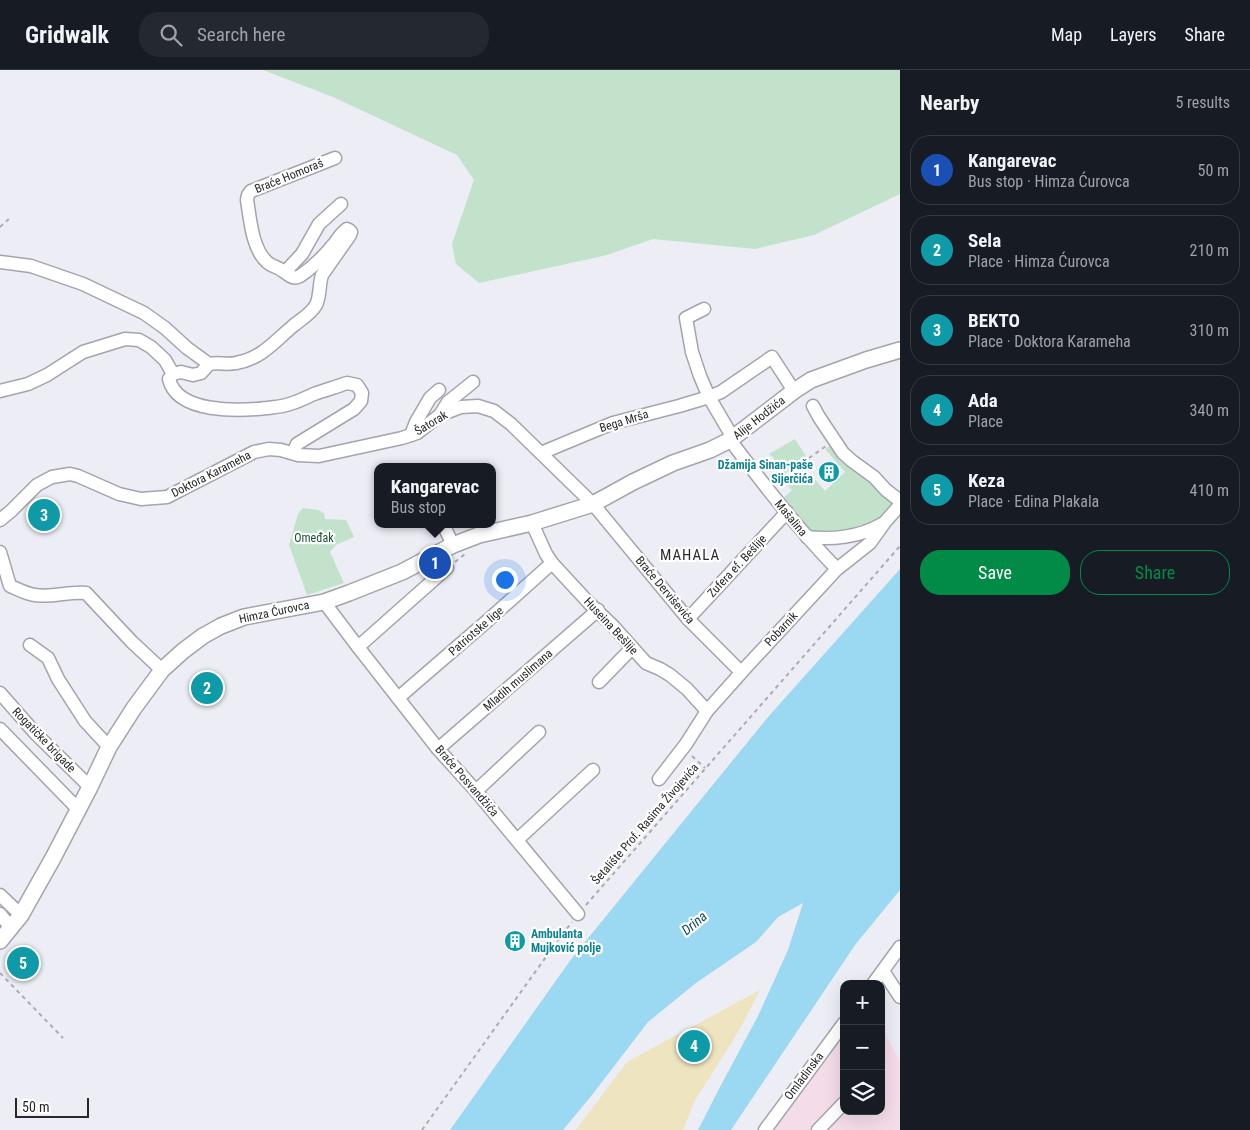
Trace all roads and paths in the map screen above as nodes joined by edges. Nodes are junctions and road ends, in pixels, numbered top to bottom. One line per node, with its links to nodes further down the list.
1 (334, 158): 6 (street, Braće Homoraš)
2 (341, 204): 6 (street)
3 (11, 217): 4 (path)
4 (0, 227)
5 (0, 262): 9 (street)
6 (285, 272): 9 (street)
7 (704, 309): 15 (street, Mašalina)
8 (900, 350): 14 (main road, Alije Hodžića)
9 (209, 364): 10 (street)
10 (173, 374): 13 (street); 21 (street)
11 (473, 382): 17 (street)
12 (439, 390): 18 (street)
13 (0, 391)
14 (794, 391): 15 (street, Bega Mrša); 19 (main road, Alije Hodžića)
15 (709, 397): 19 (street, Mašalina); 22 (street, Bega Mrša)
16 (814, 406): 24 (street, Pobarnik)
17 (440, 415): 18 (street, Šatorak); 22 (street, Šatorak)
18 (411, 435): 21 (street, Šatorak)
19 (732, 439): 25 (main road, Alije Hodžića); 26 (street, Mašalina)
20 (825, 447): 23 (path)
21 (293, 453): 27 (street, Doktora Karameha)
22 (541, 454): 25 (street, Šatorak)
23 (785, 475)
24 (900, 503): 28 (street, Pobarnik)
25 (593, 504): 29 (main road, Himza Ćurovca); 41 (street, Braće Derviševića)
26 (786, 512): 31 (street, Mašalina); 41 (street, Zufera ef. Bešlije)
27 (0, 520)
28 (885, 522): 31 (street, Pobarnik); 37 (street, Pobarnik)
29 (532, 523): 32 (main road, Himza Ćurovca); 35 (street, Huseina Bešlije)
30 (445, 528): 32 (street)
31 (807, 537): 37 (street, Mašalina)
32 (453, 545): 39 (main road, Himza Ćurovca)
33 (900, 546): 56 (path, Šetalište Prof. Rasima Živojevića)
34 (0, 552): 38 (street)
35 (552, 563): 40 (street, Huseina Bešlije); 49 (street, Patriotske lige)
36 (447, 568): 43 (street)
37 (838, 569): 46 (street, Pobarnik)
38 (5, 587): 45 (street)
39 (324, 602): 43 (street, Braće Posvandžića); 45 (main road, Himza Ćurovca)
40 (598, 610): 44 (street, Huseina Bešlije); 55 (street, Mladih muslimana)
41 (688, 619): 46 (street, Braće Derviševića)
42 (30, 645): 54 (street)
43 (358, 647): 49 (street, Braće Posvandžića)
44 (632, 648): 47 (street); 50 (street, Huseina Bešlije)
45 (162, 670): 54 (main road, Himza Ćurovca)
46 (742, 672): 50 (street, Pobarnik)
47 (599, 682)
48 (0, 693): 59 (street, Rogatičke brigade)
49 (398, 698): 55 (street, Braće Posvandžića)
50 (707, 712): 53 (street, Pobarnik)
51 (0, 730): 61 (street)
52 (539, 732): 60 (street)
53 (686, 744): 56 (path); 58 (street, Pobarnik)
54 (109, 747): 59 (main road, Himza Ćurovca)
55 (438, 749): 60 (street, Braće Posvandžića)
56 (705, 768): 65 (path, Šetalište Prof. Rasima Živojevića)
57 (593, 770): 62 (street)
58 (659, 779)
59 (90, 787): 61 (main road, Himza Ćurovca)
60 (476, 791): 62 (street, Braće Posvandžića)
61 (78, 809): 66 (main road, Himza Ćurovca)
62 (517, 840): 65 (street, Braće Posvandžića)
63 (0, 895): 66 (street)
64 (0, 914): 67 (street)
65 (578, 914): 77 (path, Šetalište Prof. Rasima Živojevića)
66 (21, 915): 67 (main road, Himza Ćurovca)
67 (11, 928): 68 (main road, Himza Ćurovca)
68 (0, 942)
69 (900, 947): 70 (street)
70 (883, 970): 72 (street); 73 (street)
71 (0, 973): 75 (path)
72 (876, 980)
73 (900, 997)
74 (843, 1025): 78 (street, Omladinska)
75 (63, 1038)
76 (840, 1107): 79 (street)
77 (422, 1130)
78 (765, 1130)
79 (818, 1130)

